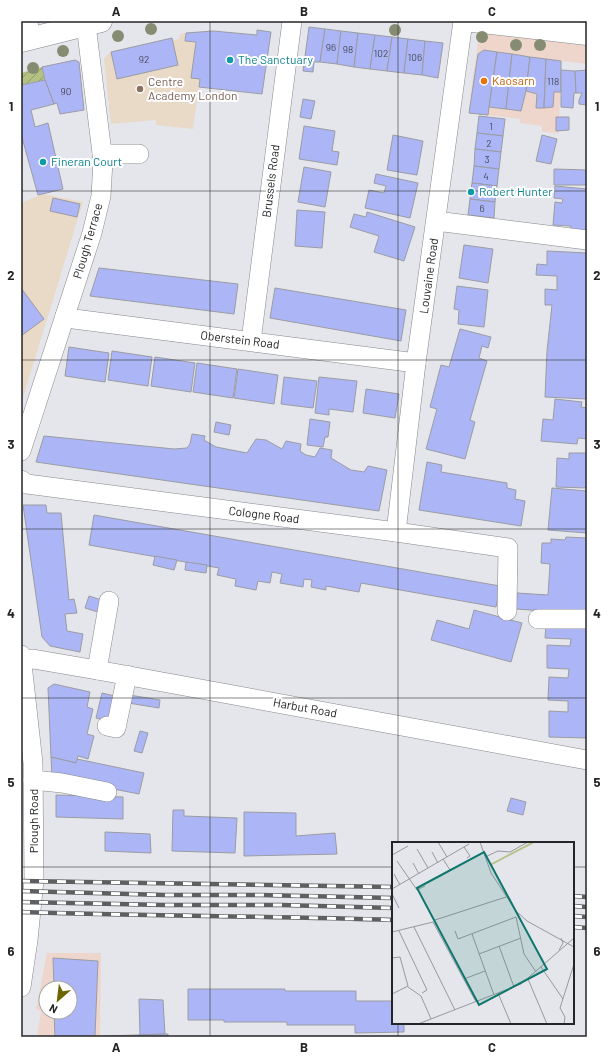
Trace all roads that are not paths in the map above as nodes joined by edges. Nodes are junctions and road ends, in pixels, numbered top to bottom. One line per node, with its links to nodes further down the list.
1 (292, 21): 12 (street, Brussels Road)
2 (463, 21): 9 (street, Louvaine Road)
3 (473, 21): 6 (main road)
4 (94, 23): 5 (main road); 7 (street, Plough Terrace)
5 (26, 34)
6 (587, 34)
7 (102, 154): 8 (street); 11 (street, Plough Terrace)
8 (139, 154)
9 (436, 221): 10 (street); 13 (street, Louvaine Road)
10 (587, 240)
11 (65, 316): 12 (street, Oberstein Road); 14 (street, Plough Terrace)
12 (251, 341): 13 (street, Oberstein Road)
13 (416, 363): 16 (street, Louvaine Road)
14 (21, 451)
15 (21, 480): 16 (street, Cologne Road)
16 (396, 532): 18 (street, Cologne Road)
17 (109, 601): 22 (street)
18 (507, 611)
19 (538, 619): 20 (street)
20 (587, 619)
21 (21, 658): 22 (street, Harbut Road); 26 (street, Plough Road)
22 (97, 670): 23 (street, Harbut Road)
23 (127, 675): 24 (street); 25 (street, Harbut Road)
24 (107, 726)
25 (587, 760)
26 (29, 768): 27 (street); 28 (street, Plough Road)
27 (107, 792)
28 (21, 987)

